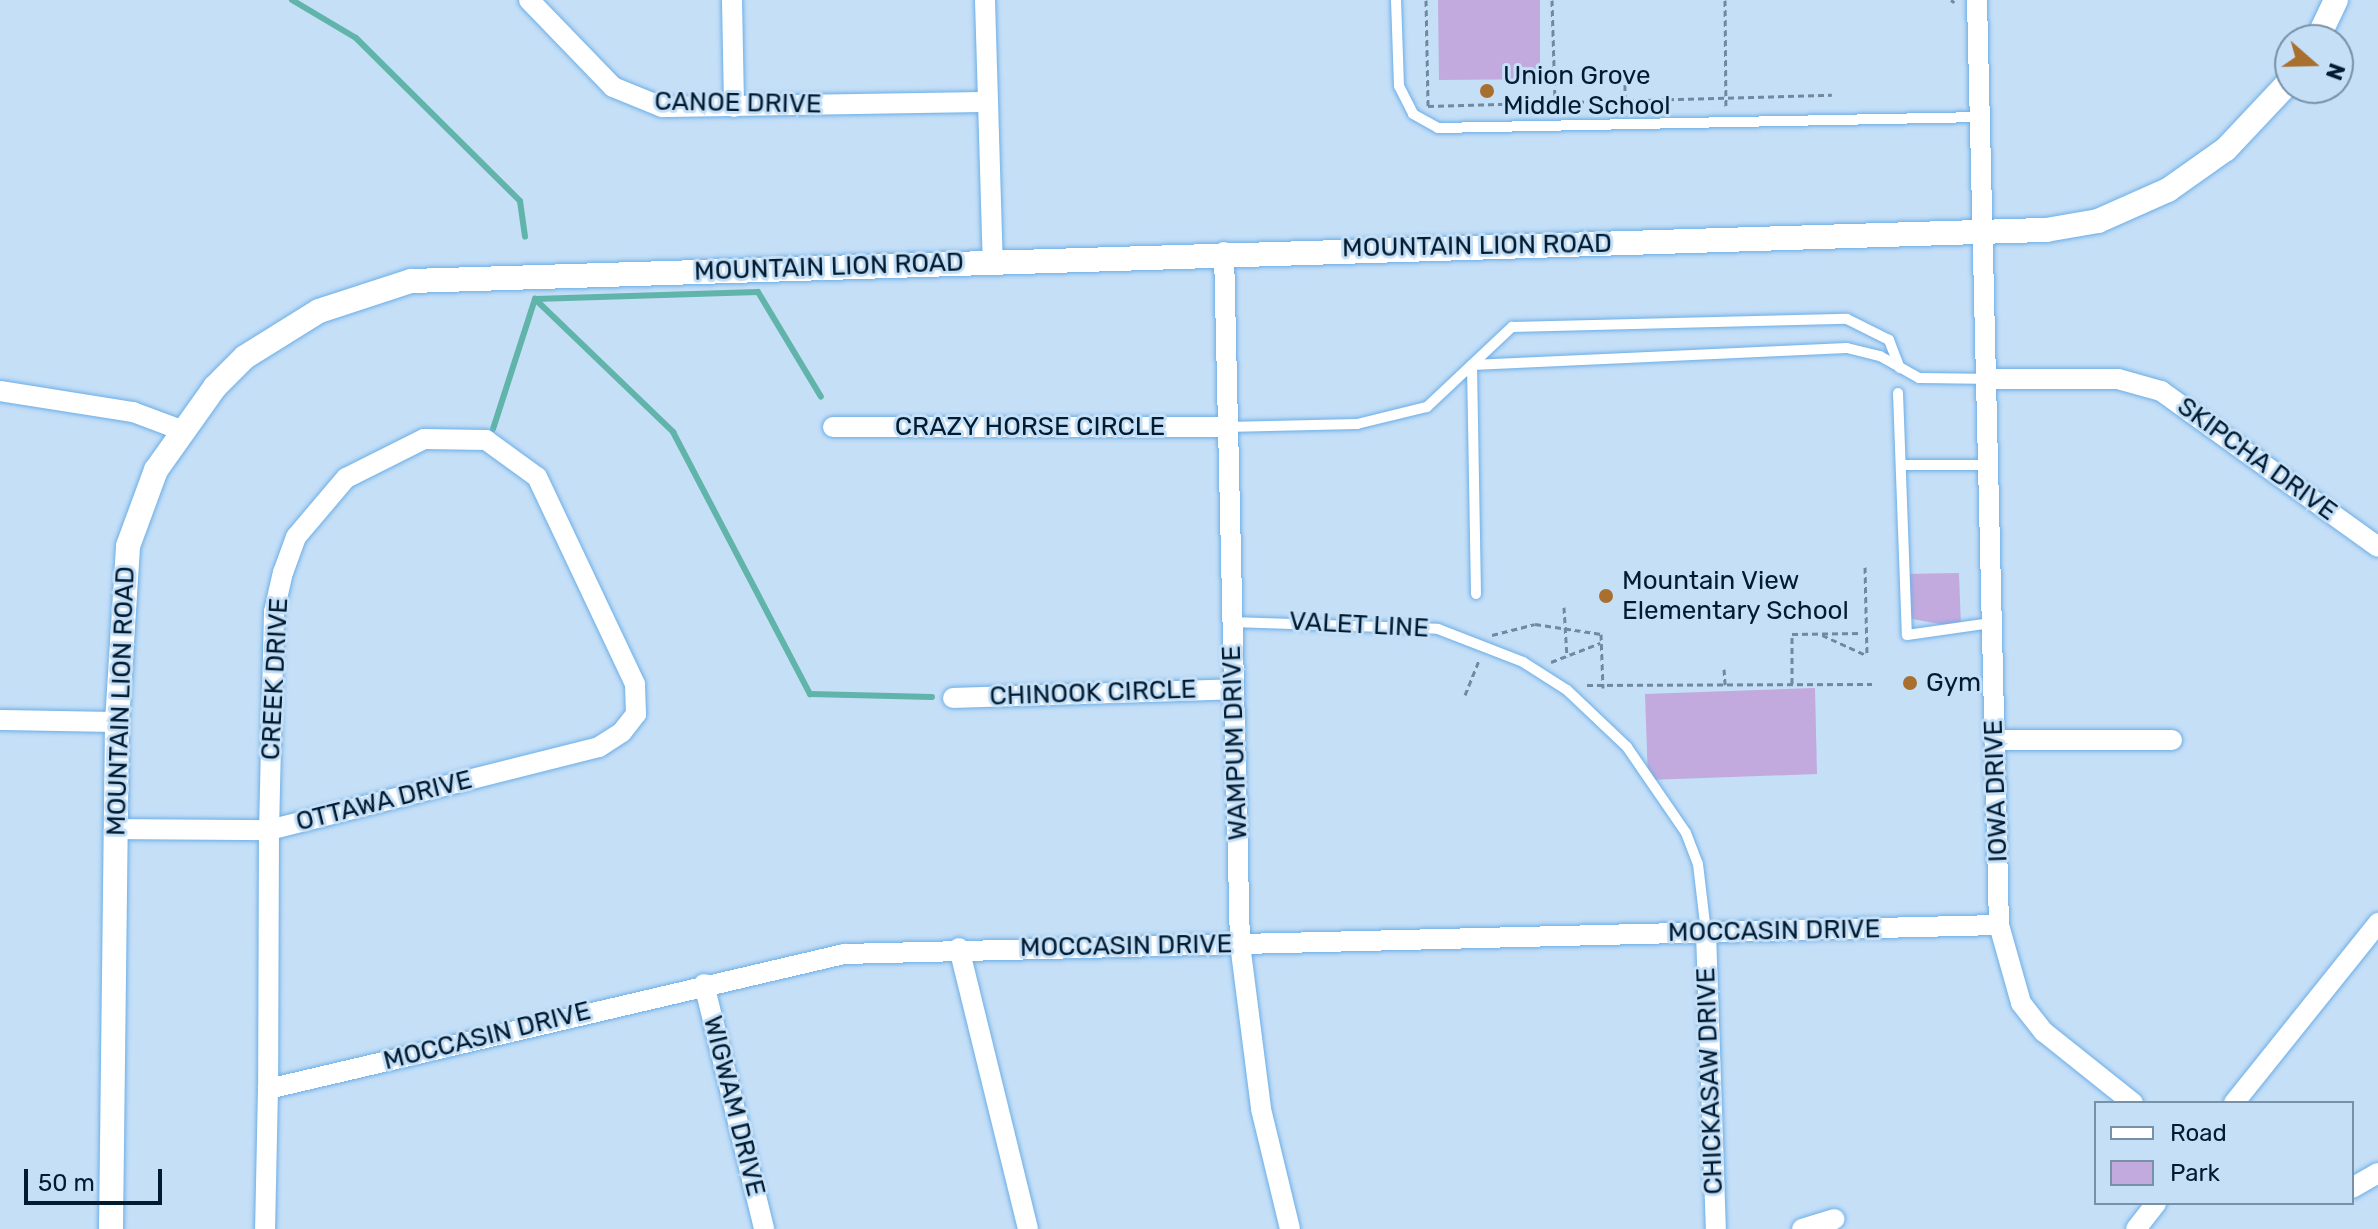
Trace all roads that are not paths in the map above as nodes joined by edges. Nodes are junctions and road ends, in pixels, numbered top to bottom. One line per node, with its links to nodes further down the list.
1 (529, 0): 10 (street, CANOE DRIVE)
2 (732, 0): 10 (street)
3 (985, 0): 9 (street)
4 (1396, 0): 11 (lane)
5 (1977, 0): 11 (street, IOWA DRIVE)
6 (2336, 0): 7 (street)
7 (2325, 24)
8 (2274, 98): 12 (street, MOUNTAIN LION ROAD)
9 (988, 102): 10 (street, CANOE DRIVE); 14 (street)
10 (734, 107)
11 (1979, 117): 12 (street, IOWA DRIVE)
12 (1982, 234): 13 (street, MOUNTAIN LION ROAD); 17 (street, IOWA DRIVE)
13 (1224, 252): 14 (street, MOUNTAIN LION ROAD); 21 (street, WAMPUM DRIVE)
14 (993, 262): 22 (street, MOUNTAIN LION ROAD)
15 (1472, 365): 16 (lane); 16 (lane); 21 (lane); 26 (lane)
16 (1900, 368): 17 (lane)
17 (1987, 379): 24 (street, IOWA DRIVE); 25 (street, SKIPCHA DRIVE)
18 (0, 391): 22 (street)
19 (1898, 393): 23 (lane)
20 (833, 427): 21 (street, CRAZY HORSE CIRCLE)
21 (1226, 427): 27 (street, WAMPUM DRIVE)
22 (181, 430): 33 (street, MOUNTAIN LION ROAD)
23 (1901, 465): 24 (lane); 28 (lane)
24 (1988, 465): 28 (street, IOWA DRIVE)
25 (2378, 547)
26 (1476, 594)
27 (1231, 622): 29 (street, WAMPUM DRIVE); 40 (lane, VALET LINE)
28 (1991, 623): 34 (street, IOWA DRIVE)
29 (1233, 689): 30 (street, CHINOOK CIRCLE); 41 (street, WAMPUM DRIVE)
30 (953, 698)
31 (636, 714): 37 (street, OTTAWA DRIVE); 37 (street, CREEK DRIVE)
32 (0, 720): 33 (street)
33 (117, 722): 36 (street, MOUNTAIN LION ROAD)
34 (1994, 740): 35 (street); 39 (street, IOWA DRIVE)
35 (2172, 740)
36 (116, 829): 37 (street, OTTAWA DRIVE); 51 (street, MOUNTAIN LION ROAD)
37 (269, 830): 44 (street, CREEK DRIVE)
38 (2378, 923): 46 (street)
39 (1999, 925): 40 (street, MOCCASIN DRIVE); 45 (street, IOWA DRIVE)
40 (1706, 932): 41 (street, MOCCASIN DRIVE); 56 (street, CHICKASAW DRIVE)
41 (1240, 944): 42 (street, MOCCASIN DRIVE); 55 (street, WAMPUM DRIVE)
42 (959, 948): 43 (street, MOCCASIN DRIVE); 54 (street)
43 (704, 984): 44 (street, MOCCASIN DRIVE); 53 (street, WIGWAM DRIVE)
44 (268, 1089): 52 (street, CREEK DRIVE)
45 (2130, 1101)
46 (2236, 1101)
47 (2378, 1173): 48 (street)
48 (2354, 1187)
49 (2154, 1205): 58 (street)
50 (1835, 1219): 57 (street)
51 (111, 1229)
52 (265, 1229)
53 (764, 1229)
54 (1028, 1229)
55 (1290, 1229)
56 (1716, 1229)
57 (1802, 1229)
58 (2136, 1229)

